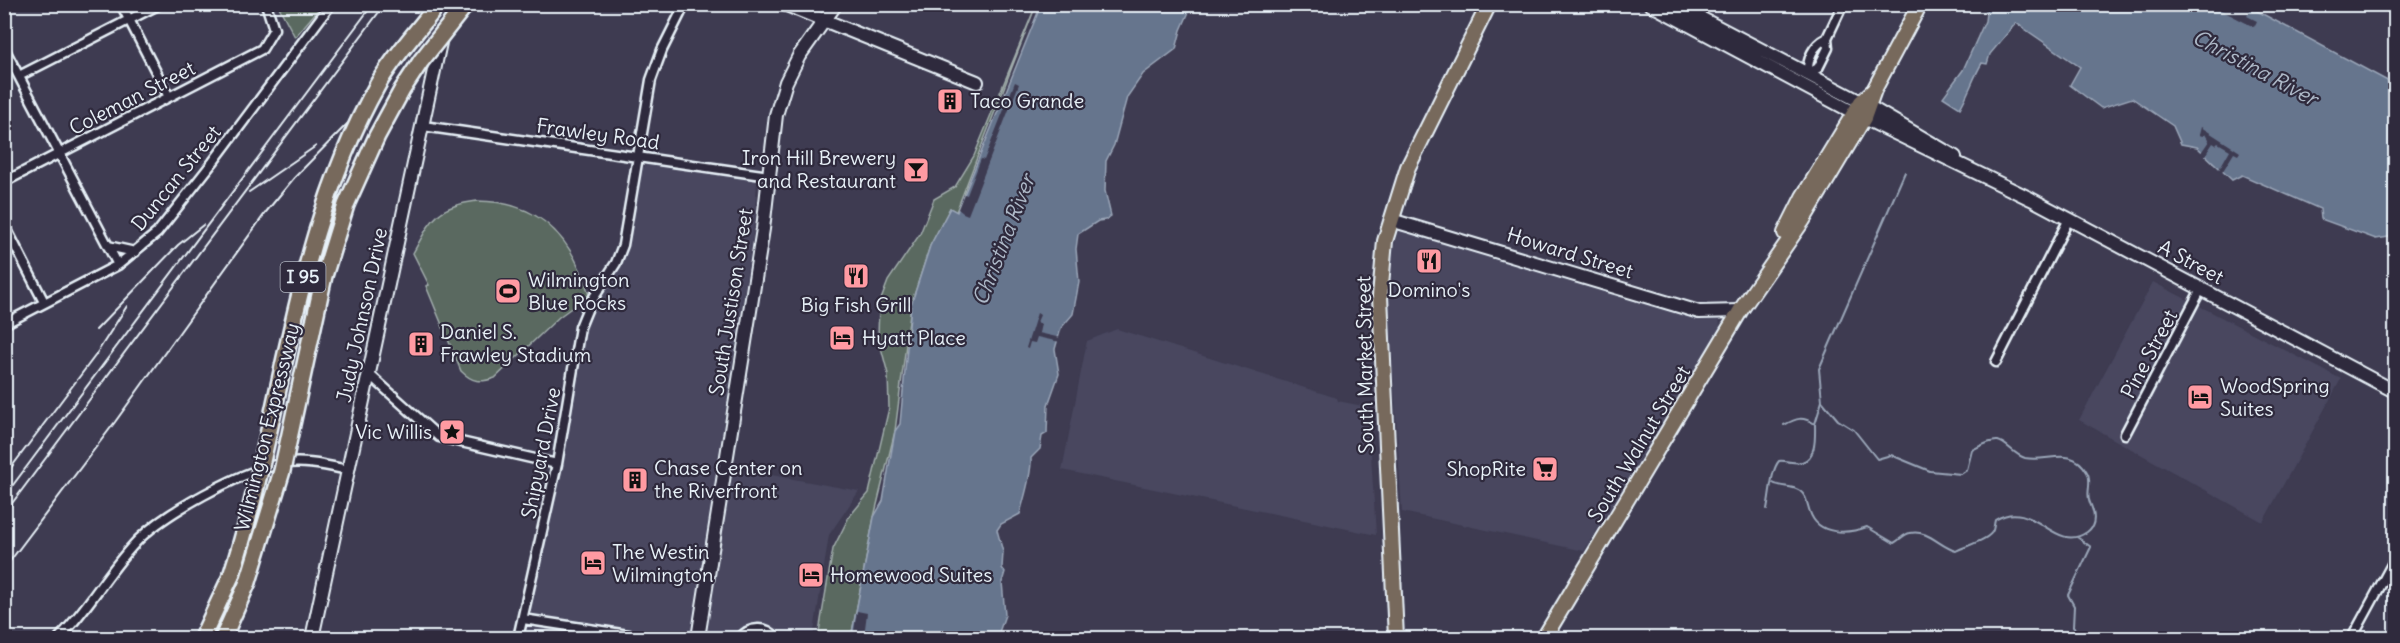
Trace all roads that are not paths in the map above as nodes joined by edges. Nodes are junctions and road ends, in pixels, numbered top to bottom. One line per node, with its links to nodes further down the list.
1 (121, 4): 16 (street)
2 (160, 4): 16 (street)
3 (266, 4): 23 (street, Coleman Street)
4 (331, 4): 34 (street, Duncan Street)
5 (438, 4): 49 (highway, Wilmington Expressway / I 95, bridge)
6 (459, 4): 25 (street, Judy Johnson Drive)
7 (466, 4): 50 (highway, Wilmington Expressway / I 95, bridge)
8 (685, 4): 27 (street, Shipyard Drive)
9 (784, 4): 17 (street)
10 (836, 4): 17 (street, South Justison Street)
11 (1488, 4): 31 (main road, South Market Street)
12 (1650, 4): 22 (street, A Street)
13 (1674, 4): 19 (street, A Street)
14 (1843, 4): 19 (street)
15 (1920, 4): 24 (main road, South Walnut Street)
16 (129, 20): 20 (street); 23 (street)
17 (823, 21): 21 (street); 28 (street, South Justison Street)
18 (4, 48): 20 (street)
19 (1808, 74): 22 (street); 24 (street, A Street)
20 (20, 76): 26 (street)
21 (977, 82)
22 (1795, 82): 24 (street, A Street)
23 (169, 97): 26 (street, Coleman Street)
24 (1862, 110): 30 (street, A Street); 38 (main road, South Walnut Street)
25 (423, 126): 27 (street, Frawley Road); 41 (street, Judy Johnson Drive)
26 (61, 154): 29 (street, Coleman Street); 33 (street)
27 (637, 156): 28 (street, Frawley Road); 44 (street, Shipyard Drive)
28 (769, 176): 54 (street, South Justison Street)
29 (4, 182)
30 (2069, 219): 36 (street, A Street); 40 (street)
31 (1391, 220): 38 (street, Howard Street); 57 (main road, South Market Street)
32 (4, 224): 37 (street)
33 (108, 246): 34 (street); 35 (street)
34 (135, 252): 35 (street, Duncan Street)
35 (118, 265): 37 (street, Duncan Street)
36 (2201, 289): 42 (street, A Street); 43 (street, Pine Street)
37 (44, 302): 39 (street, Duncan Street)
38 (1740, 311): 58 (main road, South Walnut Street)
39 (4, 324)
40 (1996, 362)
41 (370, 375): 44 (street); 45 (street, Judy Johnson Drive)
42 (2396, 392)
43 (2126, 434)
44 (557, 464): 47 (street, Shipyard Drive)
45 (348, 470): 48 (street); 51 (street, Judy Johnson Drive)
46 (2396, 557): 59 (street)
47 (523, 619): 52 (street, Shipyard Drive); 53 (street)
48 (58, 639)
49 (202, 639)
50 (223, 639)
51 (312, 639)
52 (518, 639)
53 (648, 639)
54 (698, 639)
55 (740, 639): 56 (street)
56 (776, 639)
57 (1396, 639)
58 (1544, 639)
59 (2352, 639)

